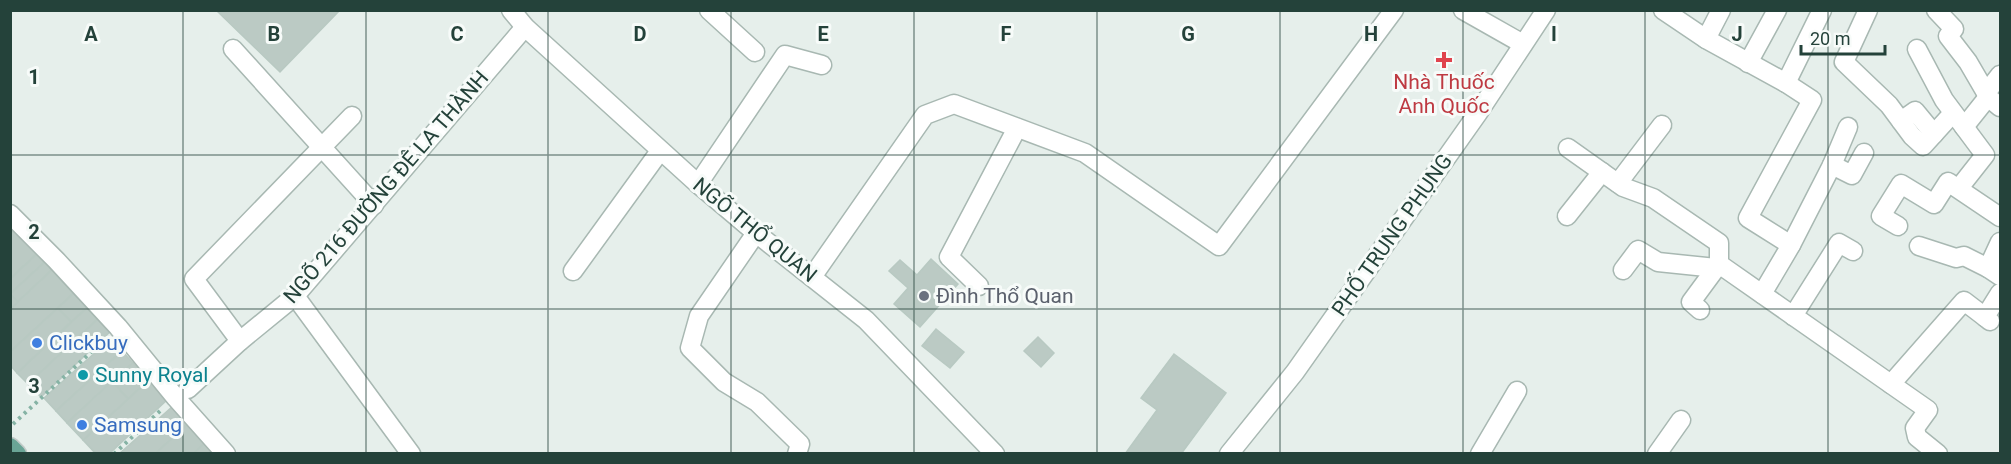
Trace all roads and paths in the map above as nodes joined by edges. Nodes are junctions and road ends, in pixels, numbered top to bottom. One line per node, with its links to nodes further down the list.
1 (511, 10): 12 (street, NGÕ THỔ QUAN)
2 (709, 10): 17 (street)
3 (1394, 10): 27 (street)
4 (1463, 10): 14 (street)
5 (1664, 10): 13 (street)
6 (1721, 10): 13 (street)
7 (1778, 10): 18 (street)
8 (1822, 10): 21 (street)
9 (1868, 10): 24 (street)
10 (1936, 10): 22 (street)
11 (1545, 11): 14 (street, PHỐ TRUNG PHỤNG)
12 (525, 27): 30 (street, NGÕ THỔ QUAN); 37 (street, NGÕ 216 ĐƯỜNG ĐÊ LA THÀNH)
13 (1706, 39): 18 (street)
14 (1523, 44): 75 (street, PHỐ TRUNG PHỤNG)
15 (233, 49): 28 (street)
16 (1917, 50): 24 (street)
17 (755, 52)
18 (1748, 63): 21 (street)
19 (822, 65): 35 (street)
20 (2001, 75): 22 (street)
21 (1786, 83): 44 (street)
22 (1991, 99): 24 (street)
23 (352, 116): 28 (street)
24 (1959, 120): 36 (street)
25 (1662, 126): 34 (street)
26 (1848, 127): 32 (street)
27 (1017, 128): 51 (street); 52 (street)
28 (322, 147): 37 (street); 59 (street)
29 (1568, 148): 33 (street)
30 (660, 151): 35 (street, NGÕ THỔ QUAN); 48 (street)
31 (1864, 153): 32 (street)
32 (1832, 165): 44 (street)
33 (1602, 172): 34 (street); 39 (street)
34 (1618, 183): 47 (street)
35 (698, 184): 42 (street, NGÕ THỔ QUAN)
36 (1959, 188): 40 (street); 41 (street)
37 (374, 205): 55 (street, NGÕ 216 ĐƯỜNG ĐÊ LA THÀNH)
38 (10, 214): 58 (street)
39 (1567, 216)
40 (2001, 217)
41 (1898, 226)
42 (756, 233): 51 (street, NGÕ THỔ QUAN); 73 (street)
43 (2001, 242): 50 (street)
44 (1791, 245): 54 (street)
45 (1919, 246): 50 (street)
46 (1852, 251): 57 (street)
47 (1718, 266): 49 (street); 54 (street); 56 (street)
48 (573, 270)
49 (1623, 270)
50 (1994, 272)
51 (812, 278): 74 (street, NGÕ THỔ QUAN)
52 (980, 286)
53 (2001, 293): 61 (street)
54 (1762, 294): 57 (street)
55 (295, 296): 59 (street, NGÕ 216 ĐƯỜNG ĐÊ LA THÀNH); 72 (street)
56 (1700, 310)
57 (1793, 316): 61 (street)
58 (118, 327): 60 (street); 67 (path)
59 (240, 341): 62 (street, NGÕ 216 ĐƯỜNG ĐÊ LA THÀNH)
60 (158, 378): 62 (street); 65 (street)
61 (1891, 384): 78 (street)
62 (188, 389): 65 (street)
63 (1517, 391): 76 (street)
64 (152, 418): 70 (path)
65 (196, 420): 71 (street)
66 (1681, 420): 77 (street)
67 (10, 427)
68 (10, 447): 69 (main road)
69 (16, 453)
70 (114, 453)
71 (226, 453)
72 (411, 453)
73 (797, 453)
74 (995, 453)
75 (1229, 453)
76 (1480, 453)
77 (1657, 453)
78 (1938, 453)

